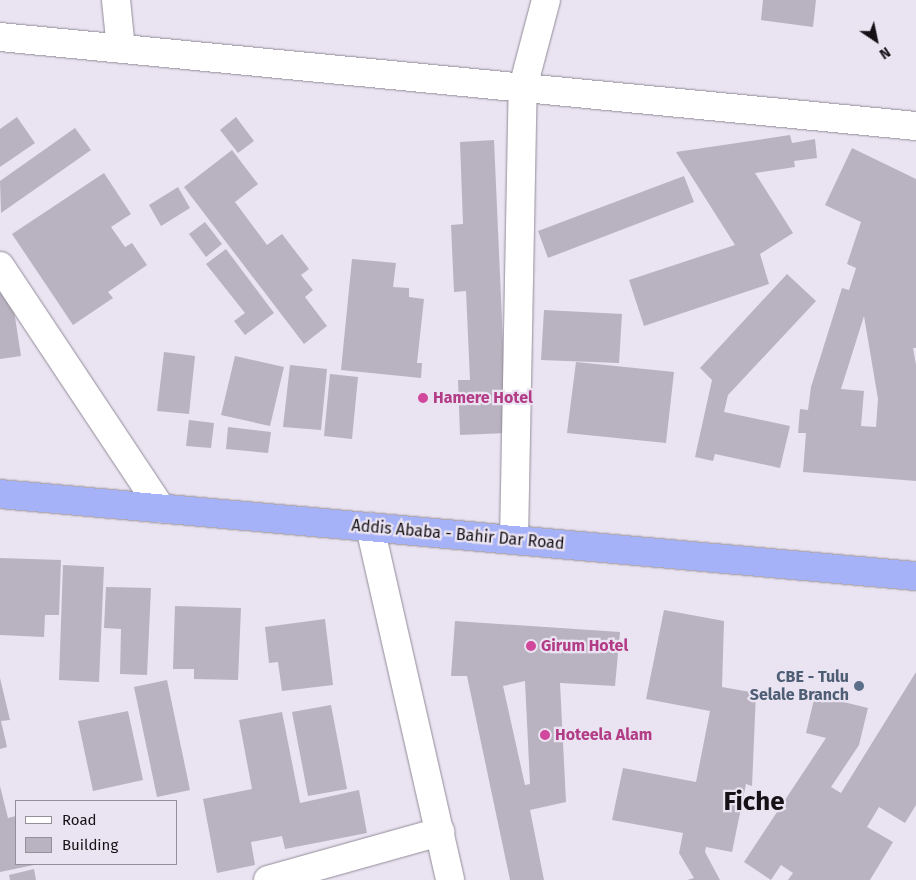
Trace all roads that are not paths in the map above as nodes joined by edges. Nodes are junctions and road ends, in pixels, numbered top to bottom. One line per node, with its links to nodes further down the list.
1 (116, 0): 4 (street)
2 (546, 0): 5 (street)
3 (0, 37): 4 (street)
4 (121, 49): 5 (street)
5 (523, 87): 6 (street); 11 (street)
6 (916, 126)
7 (0, 266): 9 (street)
8 (0, 494): 9 (highway, Addis Ababa - Bahir Dar Road)
9 (162, 508): 10 (highway, Addis Ababa - Bahir Dar Road)
10 (370, 527): 11 (highway, Addis Ababa - Bahir Dar Road); 13 (street)
11 (514, 540): 12 (highway, Addis Ababa - Bahir Dar Road)
12 (916, 576)
13 (440, 832): 14 (street); 15 (street)
14 (268, 880)
15 (450, 880)

